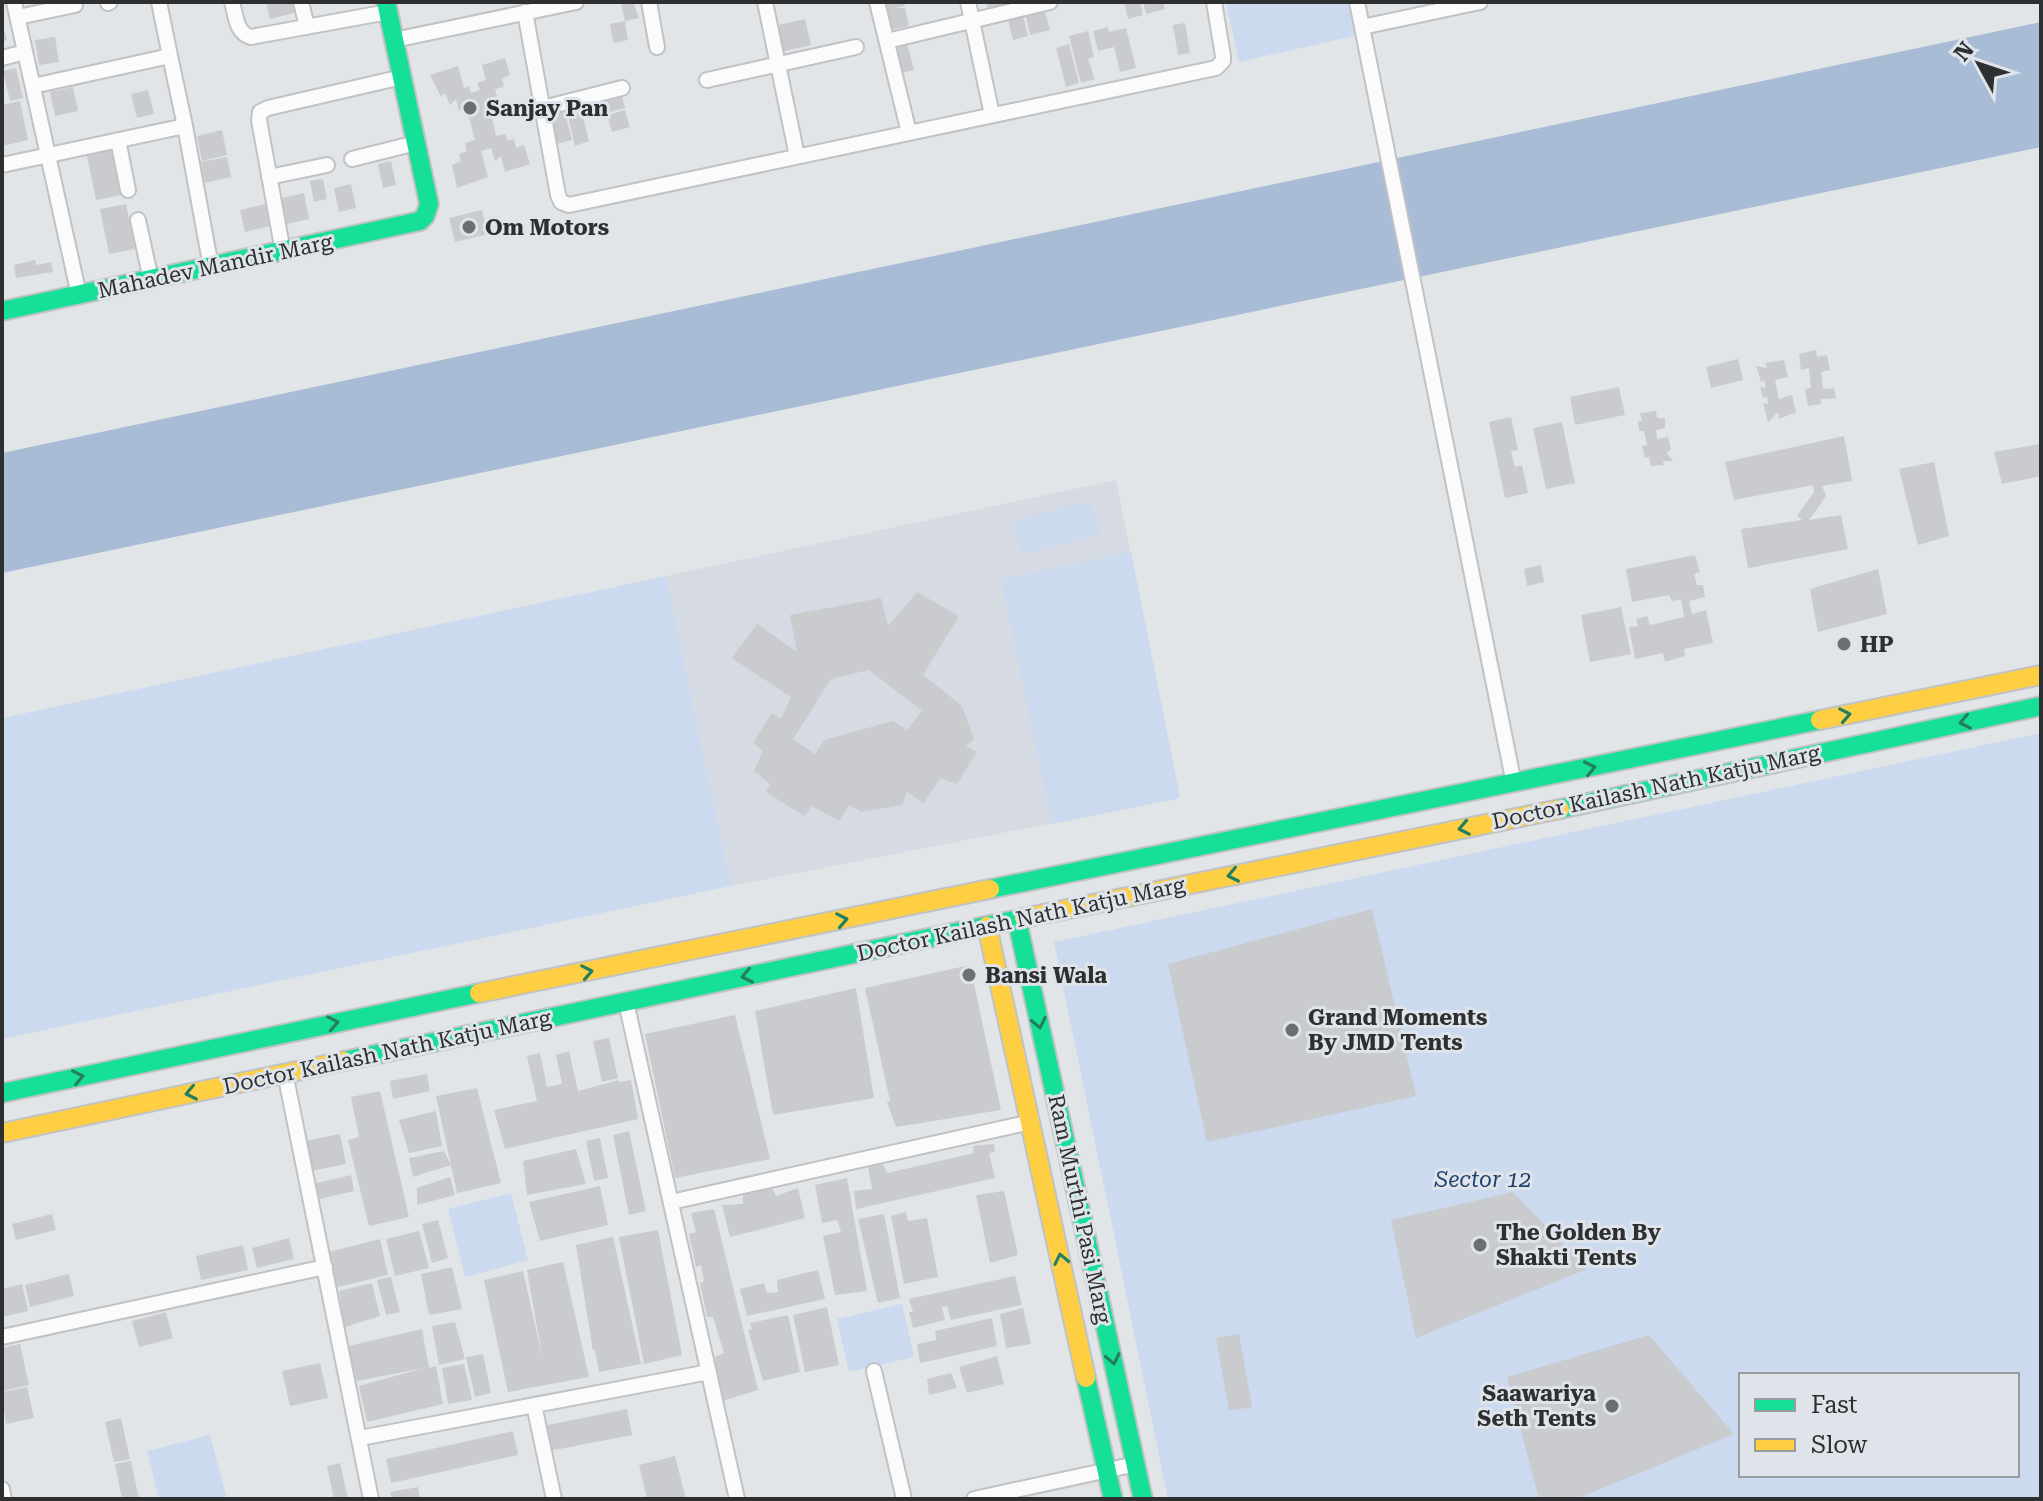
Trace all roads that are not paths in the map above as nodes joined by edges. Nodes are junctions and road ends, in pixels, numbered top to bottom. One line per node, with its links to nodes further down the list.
1 (159, 2): 25 (street)
2 (232, 2): 18 (street)
3 (301, 2): 18 (street)
4 (576, 2): 16 (street)
5 (649, 2): 22 (street)
6 (765, 2): 27 (street)
7 (877, 2): 21 (street)
8 (968, 2): 17 (street)
9 (1050, 2): 17 (street)
10 (1214, 2): 33 (street)
11 (1357, 2): 19 (street)
12 (1480, 2): 19 (street)
13 (75, 5): 15 (street)
14 (387, 7): 18 (street); 20 (main road)
15 (16, 10): 24 (street)
16 (525, 12): 20 (street); 32 (street)
17 (972, 22): 21 (street); 33 (street)
18 (307, 27)
19 (1362, 27): 53 (street)
20 (394, 40): 28 (main road)
21 (887, 41): 35 (street)
22 (657, 47)
23 (856, 47): 27 (street)
24 (25, 52): 26 (street); 30 (street)
25 (170, 56): 30 (street); 34 (street)
26 (2, 58)
27 (778, 64): 29 (street); 39 (street)
28 (402, 77): 37 (main road); 43 (street)
29 (707, 80)
30 (33, 86): 38 (street)
31 (622, 88): 32 (street)
32 (543, 108): 39 (street)
33 (992, 115): 35 (street)
34 (185, 126): 36 (street); 47 (street)
35 (909, 133): 39 (street)
36 (118, 140): 38 (street); 44 (street)
37 (416, 143): 40 (street); 46 (main road, Mahadev Mandir Marg)
38 (48, 154): 41 (street); 49 (street)
39 (797, 156)
40 (352, 159)
41 (2, 165)
42 (327, 165): 43 (street)
43 (269, 177): 46 (street)
44 (128, 190)
45 (138, 220): 48 (street)
46 (283, 252): 47 (main road, Mahadev Mandir Marg)
47 (211, 267): 48 (main road, Mahadev Mandir Marg)
48 (151, 280): 49 (main road, Mahadev Mandir Marg)
49 (79, 295): 50 (main road, Mahadev Mandir Marg)
50 (2, 311)
51 (2041, 675): 53 (main road, Doctor Kailash Nath Katju Marg, one-way to 51)
52 (2041, 706): 55 (main road, Doctor Kailash Nath Katju Marg, one-way to 55)
53 (1514, 784): 54 (main road, Doctor Kailash Nath Katju Marg)
54 (1302, 825): 55 (main road); 58 (main road, Doctor Kailash Nath Katju Marg, one-way to 54)
55 (1309, 860): 56 (main road, Doctor Kailash Nath Katju Marg, one-way to 56)
56 (1017, 920): 57 (main road, Doctor Kailash Nath Katju Marg); 71 (main road, Ram Murthi Pasi Marg, one-way to 71)
57 (987, 926): 59 (main road, Doctor Kailash Nath Katju Marg, one-way to 59); 62 (main road, Ram Murthi Pasi Marg)
58 (536, 1001): 59 (main road, Doctor Kailash Nath Katju Marg); 60 (main road, Doctor Kailash Nath Katju Marg); 61 (main road, Doctor Kailash Nath Katju Marg, one-way to 58)
59 (626, 1002): 64 (street)
60 (285, 1073): 63 (main road, Doctor Kailash Nath Katju Marg, one-way to 63); 65 (street)
61 (2, 1093)
62 (1031, 1122): 64 (street); 72 (main road, Ram Murthi Pasi Marg, one-way to 62)
63 (2, 1133)
64 (671, 1202): 68 (street)
65 (325, 1267): 66 (street); 70 (street)
66 (2, 1337)
67 (874, 1371): 78 (street)
68 (709, 1372): 69 (street); 77 (street)
69 (534, 1405): 70 (street); 76 (street)
70 (360, 1438): 75 (street)
71 (1136, 1464): 72 (street); 81 (main road, Ram Murthi Pasi Marg)
72 (1107, 1470): 79 (street); 80 (main road, Ram Murthi Pasi Marg)
73 (2, 1489): 74 (street)
74 (4, 1499)
75 (371, 1499)
76 (554, 1499)
77 (737, 1499)
78 (904, 1499)
79 (974, 1499)
80 (1113, 1499)
81 (1143, 1499)

